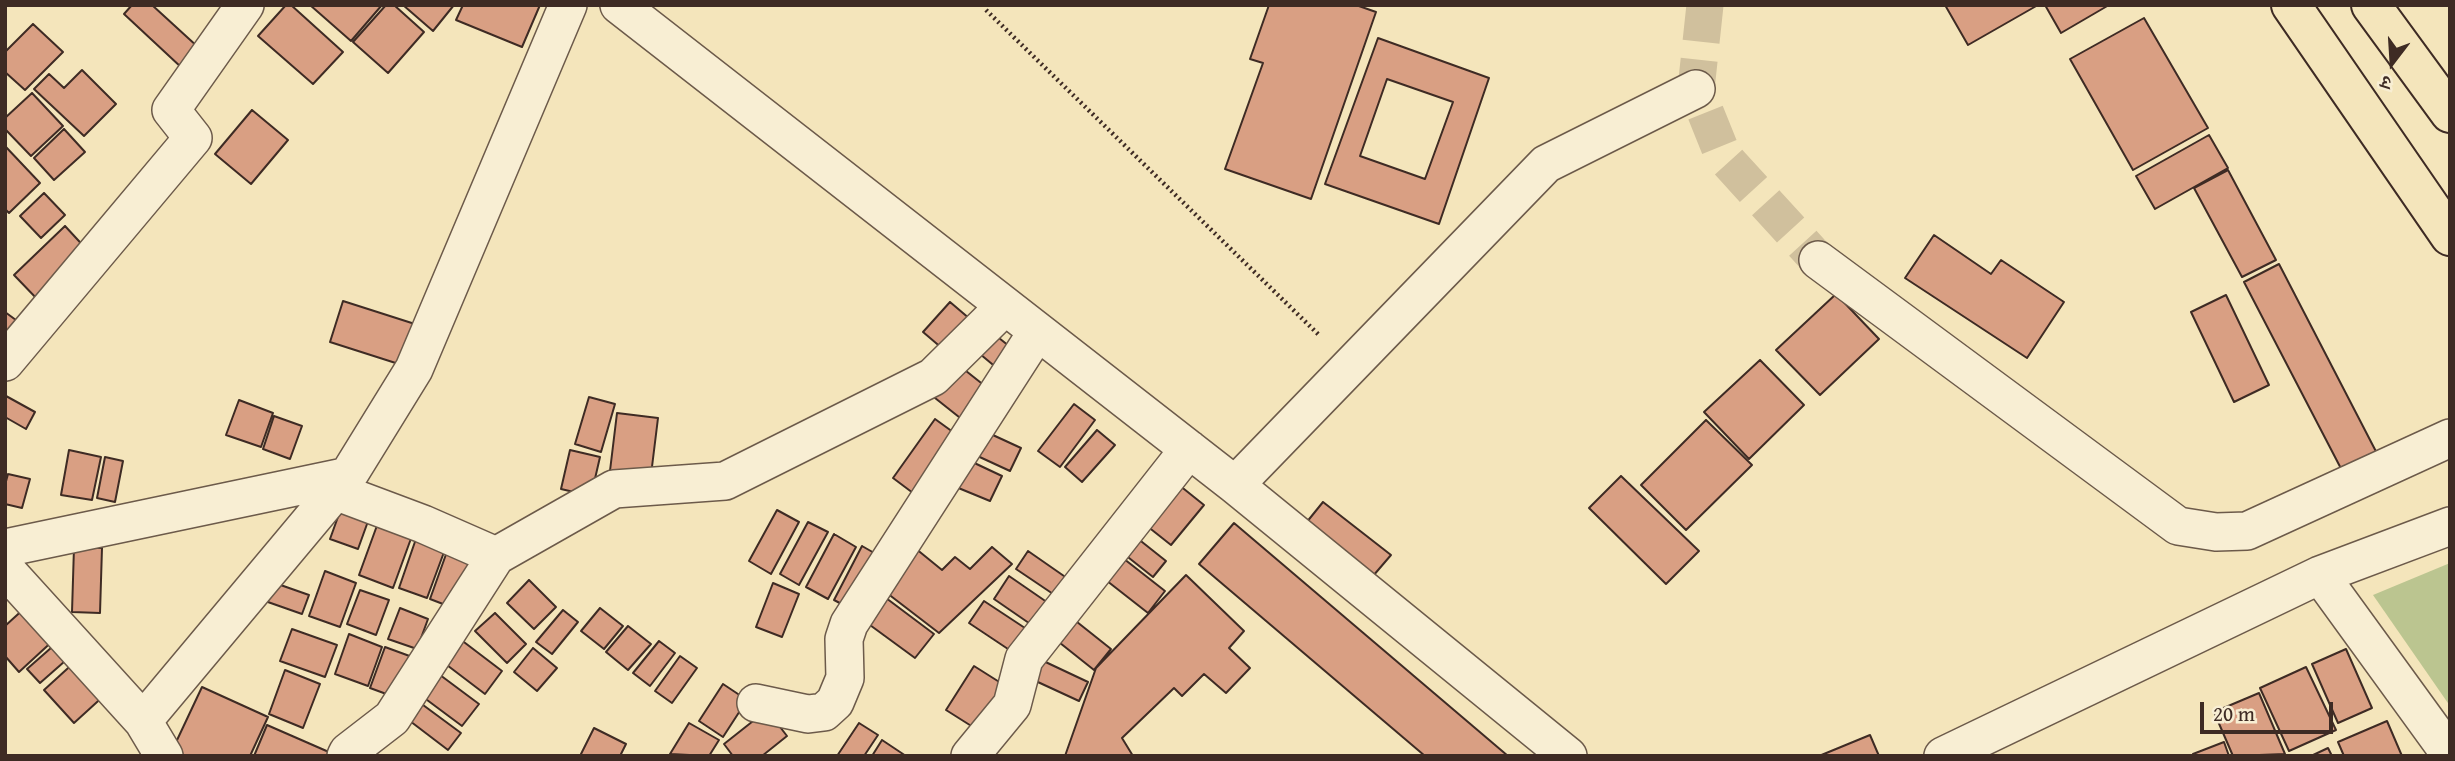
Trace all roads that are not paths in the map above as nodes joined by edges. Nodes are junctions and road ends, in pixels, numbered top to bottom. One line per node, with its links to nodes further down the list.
1 (245, 5): 12 (street)
2 (568, 5): 15 (street)
3 (619, 5): 10 (street)
4 (2291, 5): 8 (main road)
5 (2371, 5): 7 (main road)
6 (1696, 89): 16 (street)
7 (2450, 113)
8 (2450, 236)
9 (1818, 260): 13 (street)
10 (1005, 306): 11 (street); 19 (street)
11 (1037, 332): 14 (street); 22 (street)
12 (5, 362)
13 (2450, 438)
14 (1189, 449): 16 (street); 27 (street)
15 (342, 483): 18 (street); 19 (street); 23 (street)
16 (1235, 485): 28 (street)
17 (2450, 526): 21 (street)
18 (5, 548)
19 (496, 556): 26 (street)
20 (5, 569): 23 (street)
21 (2320, 575): 24 (street); 29 (street)
22 (756, 703)
23 (143, 721): 25 (street)
24 (2450, 754)
25 (163, 756)
26 (346, 756)
27 (970, 756)
28 (1568, 756)
29 (1943, 756)

